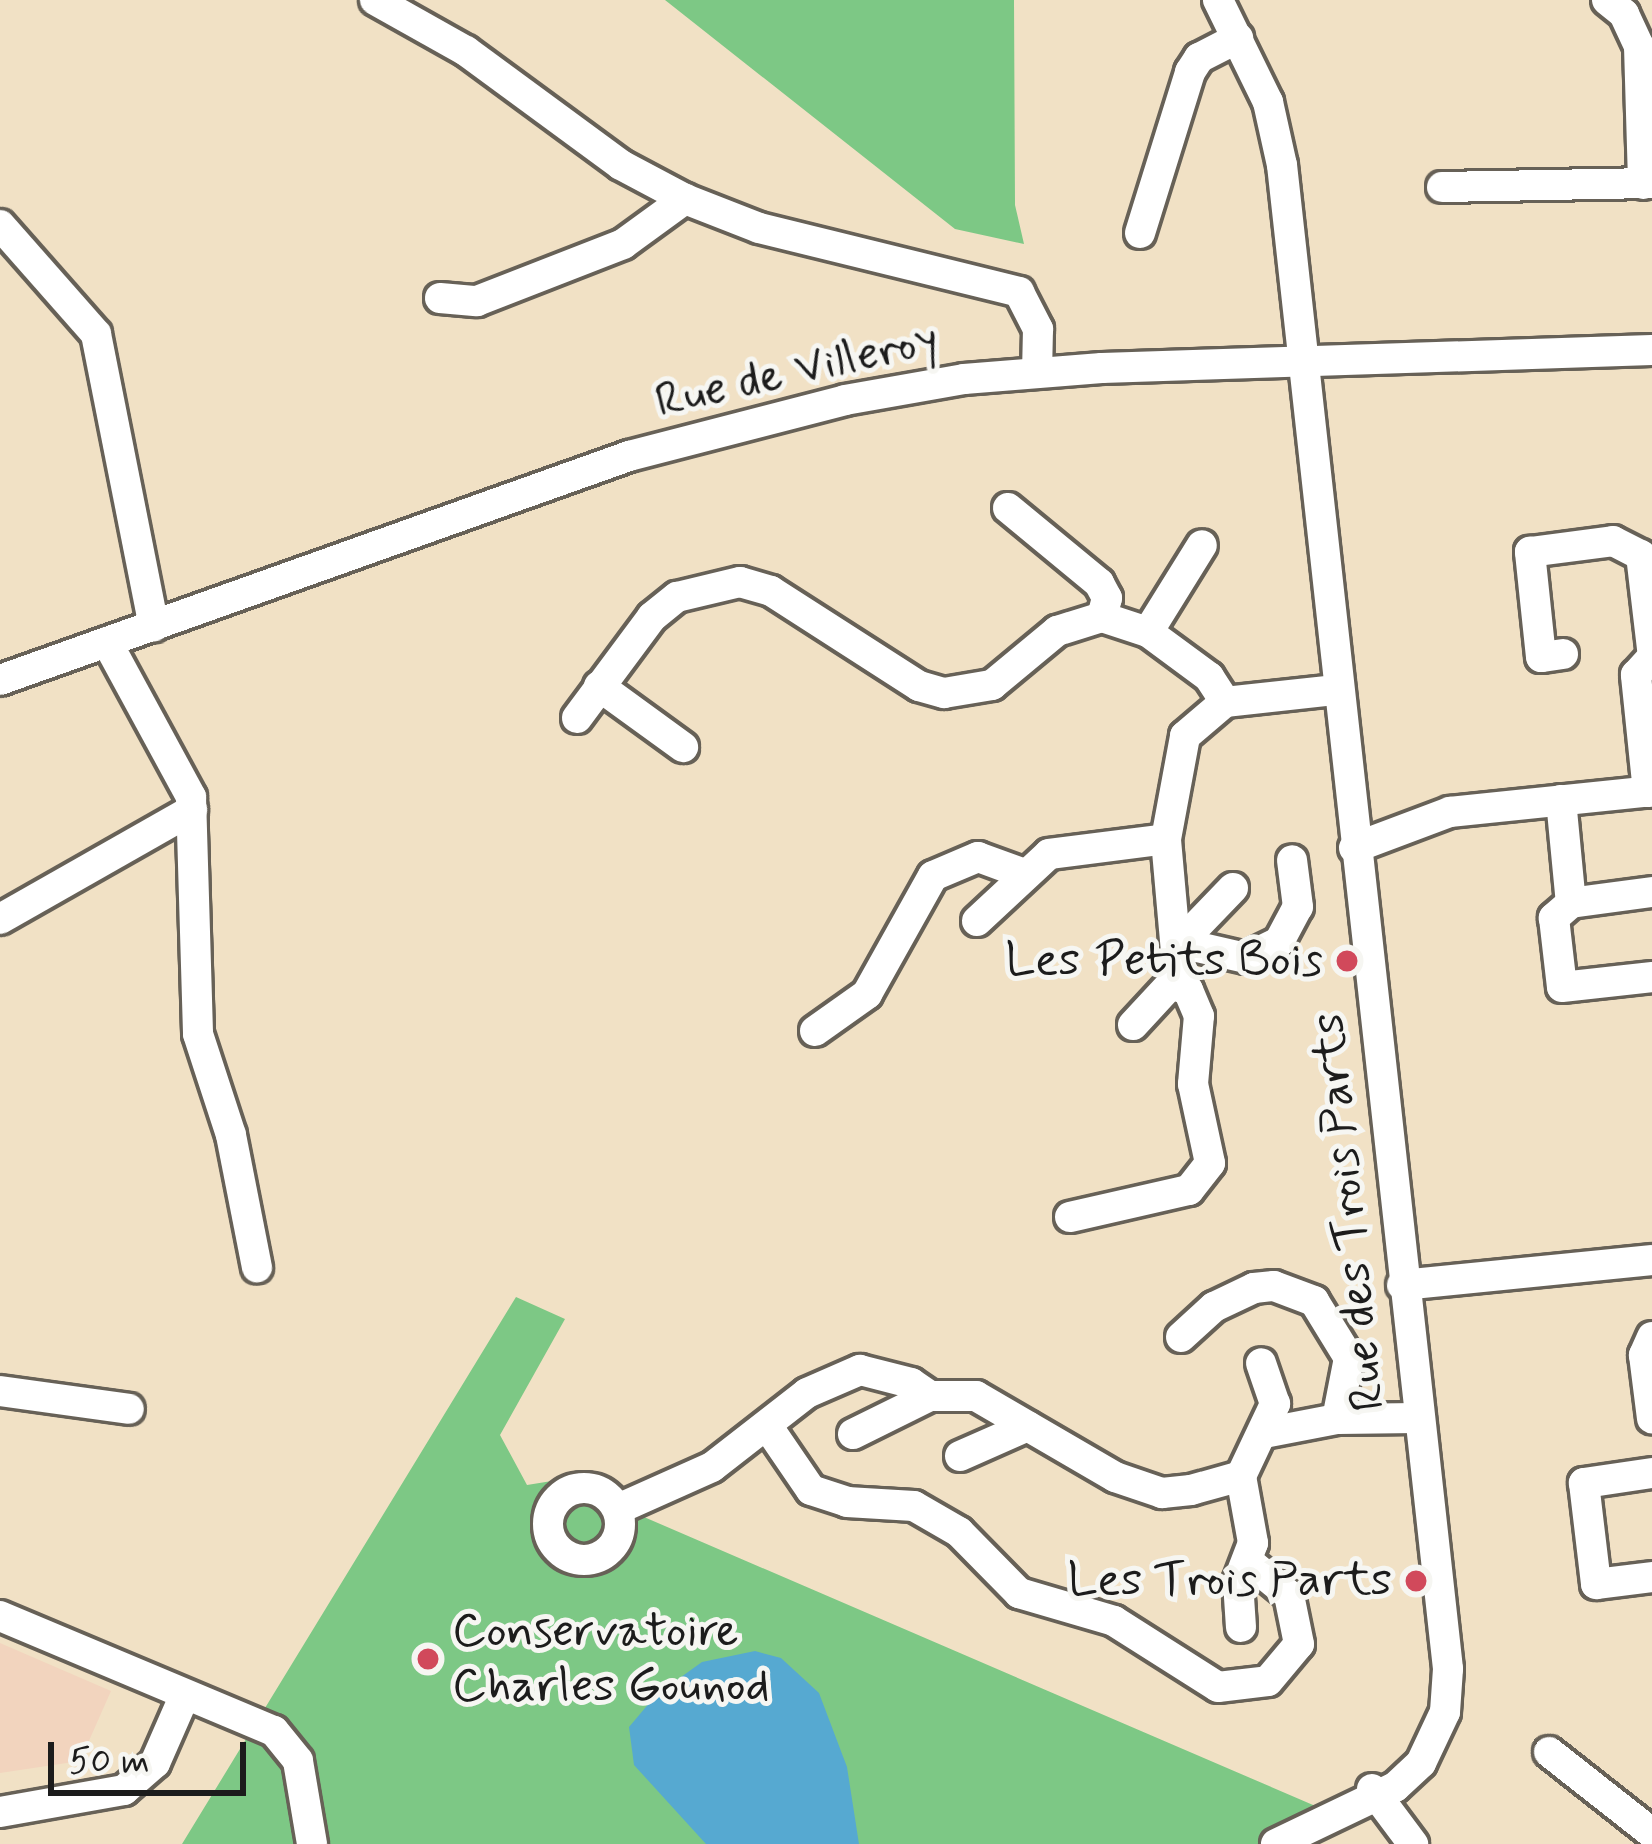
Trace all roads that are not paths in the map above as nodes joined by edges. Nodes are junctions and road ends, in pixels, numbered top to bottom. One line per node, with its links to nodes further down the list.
1 (1218, 0): 4 (street, Rue des Trois Parts)
2 (1607, 0): 5 (street)
3 (378, 1): 7 (street)
4 (1238, 38): 9 (street); 12 (street, Rue des Trois Parts)
5 (1648, 184): 6 (street)
6 (1442, 187)
7 (686, 199): 10 (street); 13 (street)
8 (0, 225): 17 (street)
9 (1140, 233)
10 (440, 298)
11 (1652, 350): 12 (street, Rue de Villeroy)
12 (1304, 361): 13 (street, Rue de Villeroy); 24 (street, Rue des Trois Parts)
13 (1037, 373): 17 (street, Rue de Villeroy)
14 (1008, 508): 16 (street)
15 (1202, 545): 18 (street)
16 (1102, 617): 18 (street); 23 (street)
17 (154, 626): 19 (street, Rue de Villeroy)
18 (1148, 632): 25 (street)
19 (107, 642): 22 (street, Rue de Villeroy); 30 (street)
20 (1652, 653): 21 (street); 28 (street)
21 (1563, 654)
22 (0, 680)
23 (598, 686): 26 (street); 27 (street)
24 (1336, 690): 25 (street); 32 (street, Rue des Trois Parts)
25 (1225, 702): 31 (street)
26 (577, 718)
27 (683, 747)
28 (1650, 791): 29 (street)
29 (1561, 800): 32 (street); 37 (street)
30 (192, 811): 38 (street); 47 (street)
31 (1166, 839): 34 (street); 40 (street)
32 (1354, 848): 48 (street, Rue des Trois Parts)
33 (1292, 860): 40 (street)
34 (1022, 873): 39 (street); 44 (street)
35 (1233, 888): 40 (street)
36 (1652, 892): 37 (street)
37 (1571, 903): 41 (street)
38 (0, 919)
39 (977, 921)
40 (1180, 943): 42 (street)
41 (1652, 977)
42 (1171, 984): 43 (street); 45 (street)
43 (1133, 1025)
44 (814, 1031)
45 (1070, 1216)
46 (1652, 1260): 48 (street)
47 (257, 1267)
48 (1402, 1285): 55 (street, Rue des Trois Parts)
49 (1181, 1337): 57 (street)
50 (1652, 1337): 56 (street)
51 (1261, 1363): 60 (street)
52 (0, 1391): 54 (street)
53 (930, 1396): 58 (street); 59 (street); 61 (street)
54 (129, 1409)
55 (1417, 1418): 57 (street); 72 (street, Rue des Trois Parts)
56 (1652, 1418)
57 (1337, 1419): 60 (street)
58 (1028, 1426): 62 (street); 64 (street)
59 (768, 1427): 65 (street); 66 (street)
60 (1264, 1433): 64 (street)
61 (853, 1434)
62 (960, 1456)
63 (1652, 1473): 67 (street)
64 (1241, 1476): 66 (street)
65 (617, 1509)
66 (1249, 1562): 69 (street)
67 (1652, 1577)
68 (0, 1616): 70 (street)
69 (1241, 1627)
70 (184, 1696): 73 (street); 75 (street)
71 (1549, 1752): 74 (street)
72 (1373, 1793): 76 (street, Rue des Trois Parts); 77 (street)
73 (0, 1812)
74 (1650, 1825)
75 (312, 1844)
76 (1276, 1844)
77 (1413, 1844)

